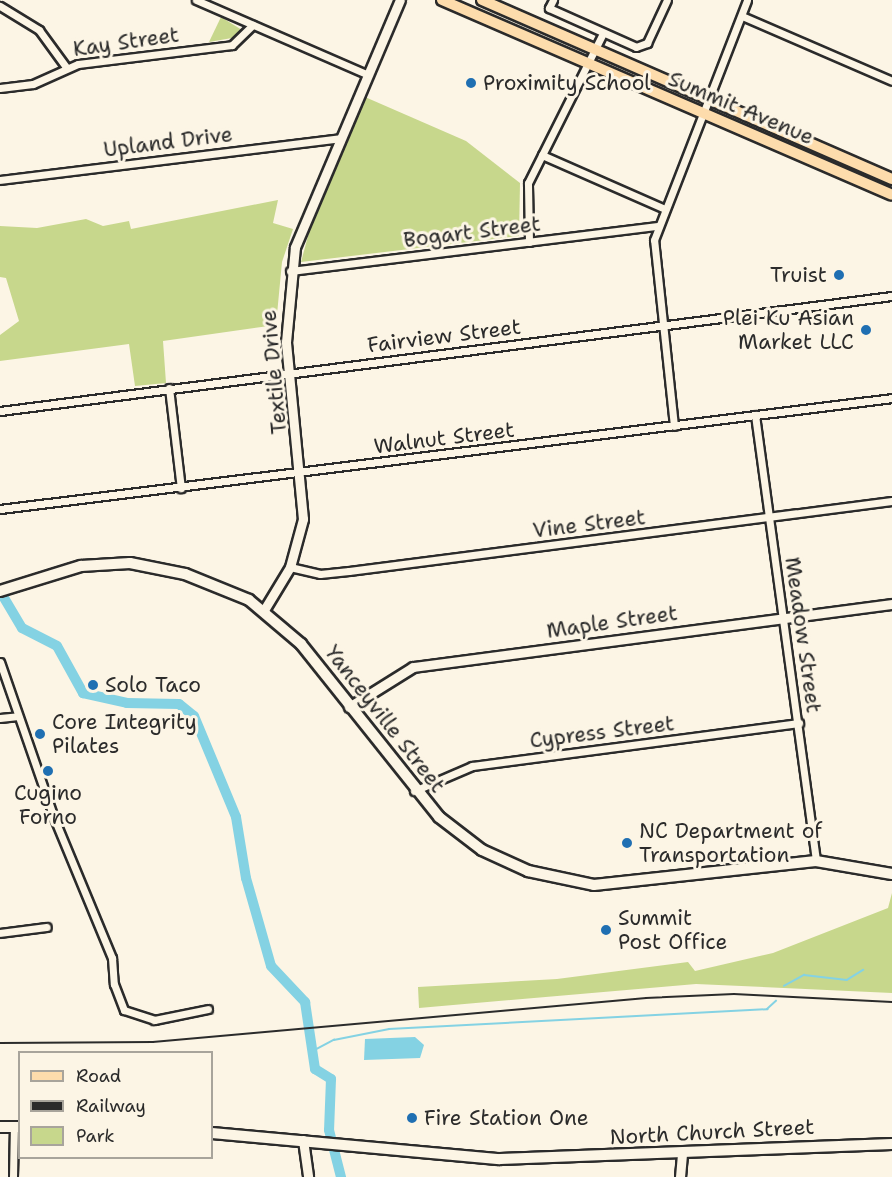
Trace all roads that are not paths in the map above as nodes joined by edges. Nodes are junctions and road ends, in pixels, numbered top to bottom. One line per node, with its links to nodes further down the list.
1 (196, 0): 10 (street)
2 (400, 0): 15 (street, Textile Drive)
3 (442, 0): 13 (main road, Summit Avenue)
4 (482, 0): 12 (main road, Summit Avenue)
5 (553, 0): 11 (street)
6 (667, 0): 11 (street)
7 (747, 0): 9 (street)
8 (0, 6): 14 (street)
9 (742, 16): 16 (street); 18 (street)
10 (253, 26): 14 (street, Kay Street); 15 (street)
11 (603, 33): 12 (street)
12 (595, 49): 13 (street); 18 (main road, Summit Avenue)
13 (588, 63): 19 (main road, Summit Avenue); 21 (street)
14 (66, 67): 17 (street, Kay Street)
15 (366, 74): 20 (street, Textile Drive)
16 (892, 81)
17 (0, 88)
18 (712, 102): 19 (street); 22 (main road, Summit Avenue)
19 (707, 115): 24 (main road, Summit Avenue); 25 (street)
20 (340, 138): 23 (street, Upland Drive); 28 (street, Textile Drive)
21 (542, 155): 25 (street); 27 (street)
22 (892, 179)
23 (0, 180)
24 (892, 195)
25 (665, 209): 26 (street)
26 (658, 226): 27 (street, Bogart Street); 30 (street)
27 (529, 242): 28 (street, Bogart Street)
28 (290, 271): 31 (street, Textile Drive)
29 (892, 296): 30 (street, Fairview Street)
30 (662, 326): 31 (street, Fairview Street); 36 (street)
31 (289, 372): 32 (street, Fairview Street); 37 (street, Textile Drive)
32 (169, 388): 34 (street, Fairview Street); 38 (street)
33 (892, 398): 35 (street, Walnut Street)
34 (0, 411)
35 (755, 415): 36 (street, Walnut Street); 41 (street, Meadow Street)
36 (674, 426): 37 (street, Walnut Street)
37 (302, 473): 38 (street, Walnut Street); 42 (street, Textile Drive)
38 (181, 488): 40 (street, Walnut Street)
39 (892, 501): 41 (street, Vine Street)
40 (0, 509)
41 (769, 517): 42 (street, Vine Street); 46 (street, Meadow Street)
42 (290, 567): 45 (street, Textile Drive)
43 (0, 591): 45 (main road, Yanceyville Street)
44 (892, 604): 46 (street, Maple Street)
45 (264, 610): 48 (main road, Yanceyville Street)
46 (783, 617): 48 (street, Maple Street); 51 (street, Meadow Street)
47 (0, 662): 49 (street)
48 (349, 707): 52 (main road, Yanceyville Street)
49 (18, 716): 50 (street); 57 (street)
50 (0, 718)
51 (799, 723): 52 (street, Cypress Street); 53 (street, Meadow Street)
52 (414, 791): 53 (main road, Yanceyville Street)
53 (816, 861): 54 (main road, Yanceyville Street)
54 (892, 874)
55 (47, 927): 56 (street)
56 (0, 933)
57 (208, 1009)
58 (0, 1127): 59 (main road)
59 (17, 1127): 64 (street)
60 (213, 1133): 61 (main road, North Church Street)
61 (303, 1140): 63 (main road, North Church Street); 65 (street)
62 (892, 1144): 63 (main road, North Church Street)
63 (682, 1154): 66 (street)
64 (13, 1177)
65 (308, 1177)
66 (680, 1177)

